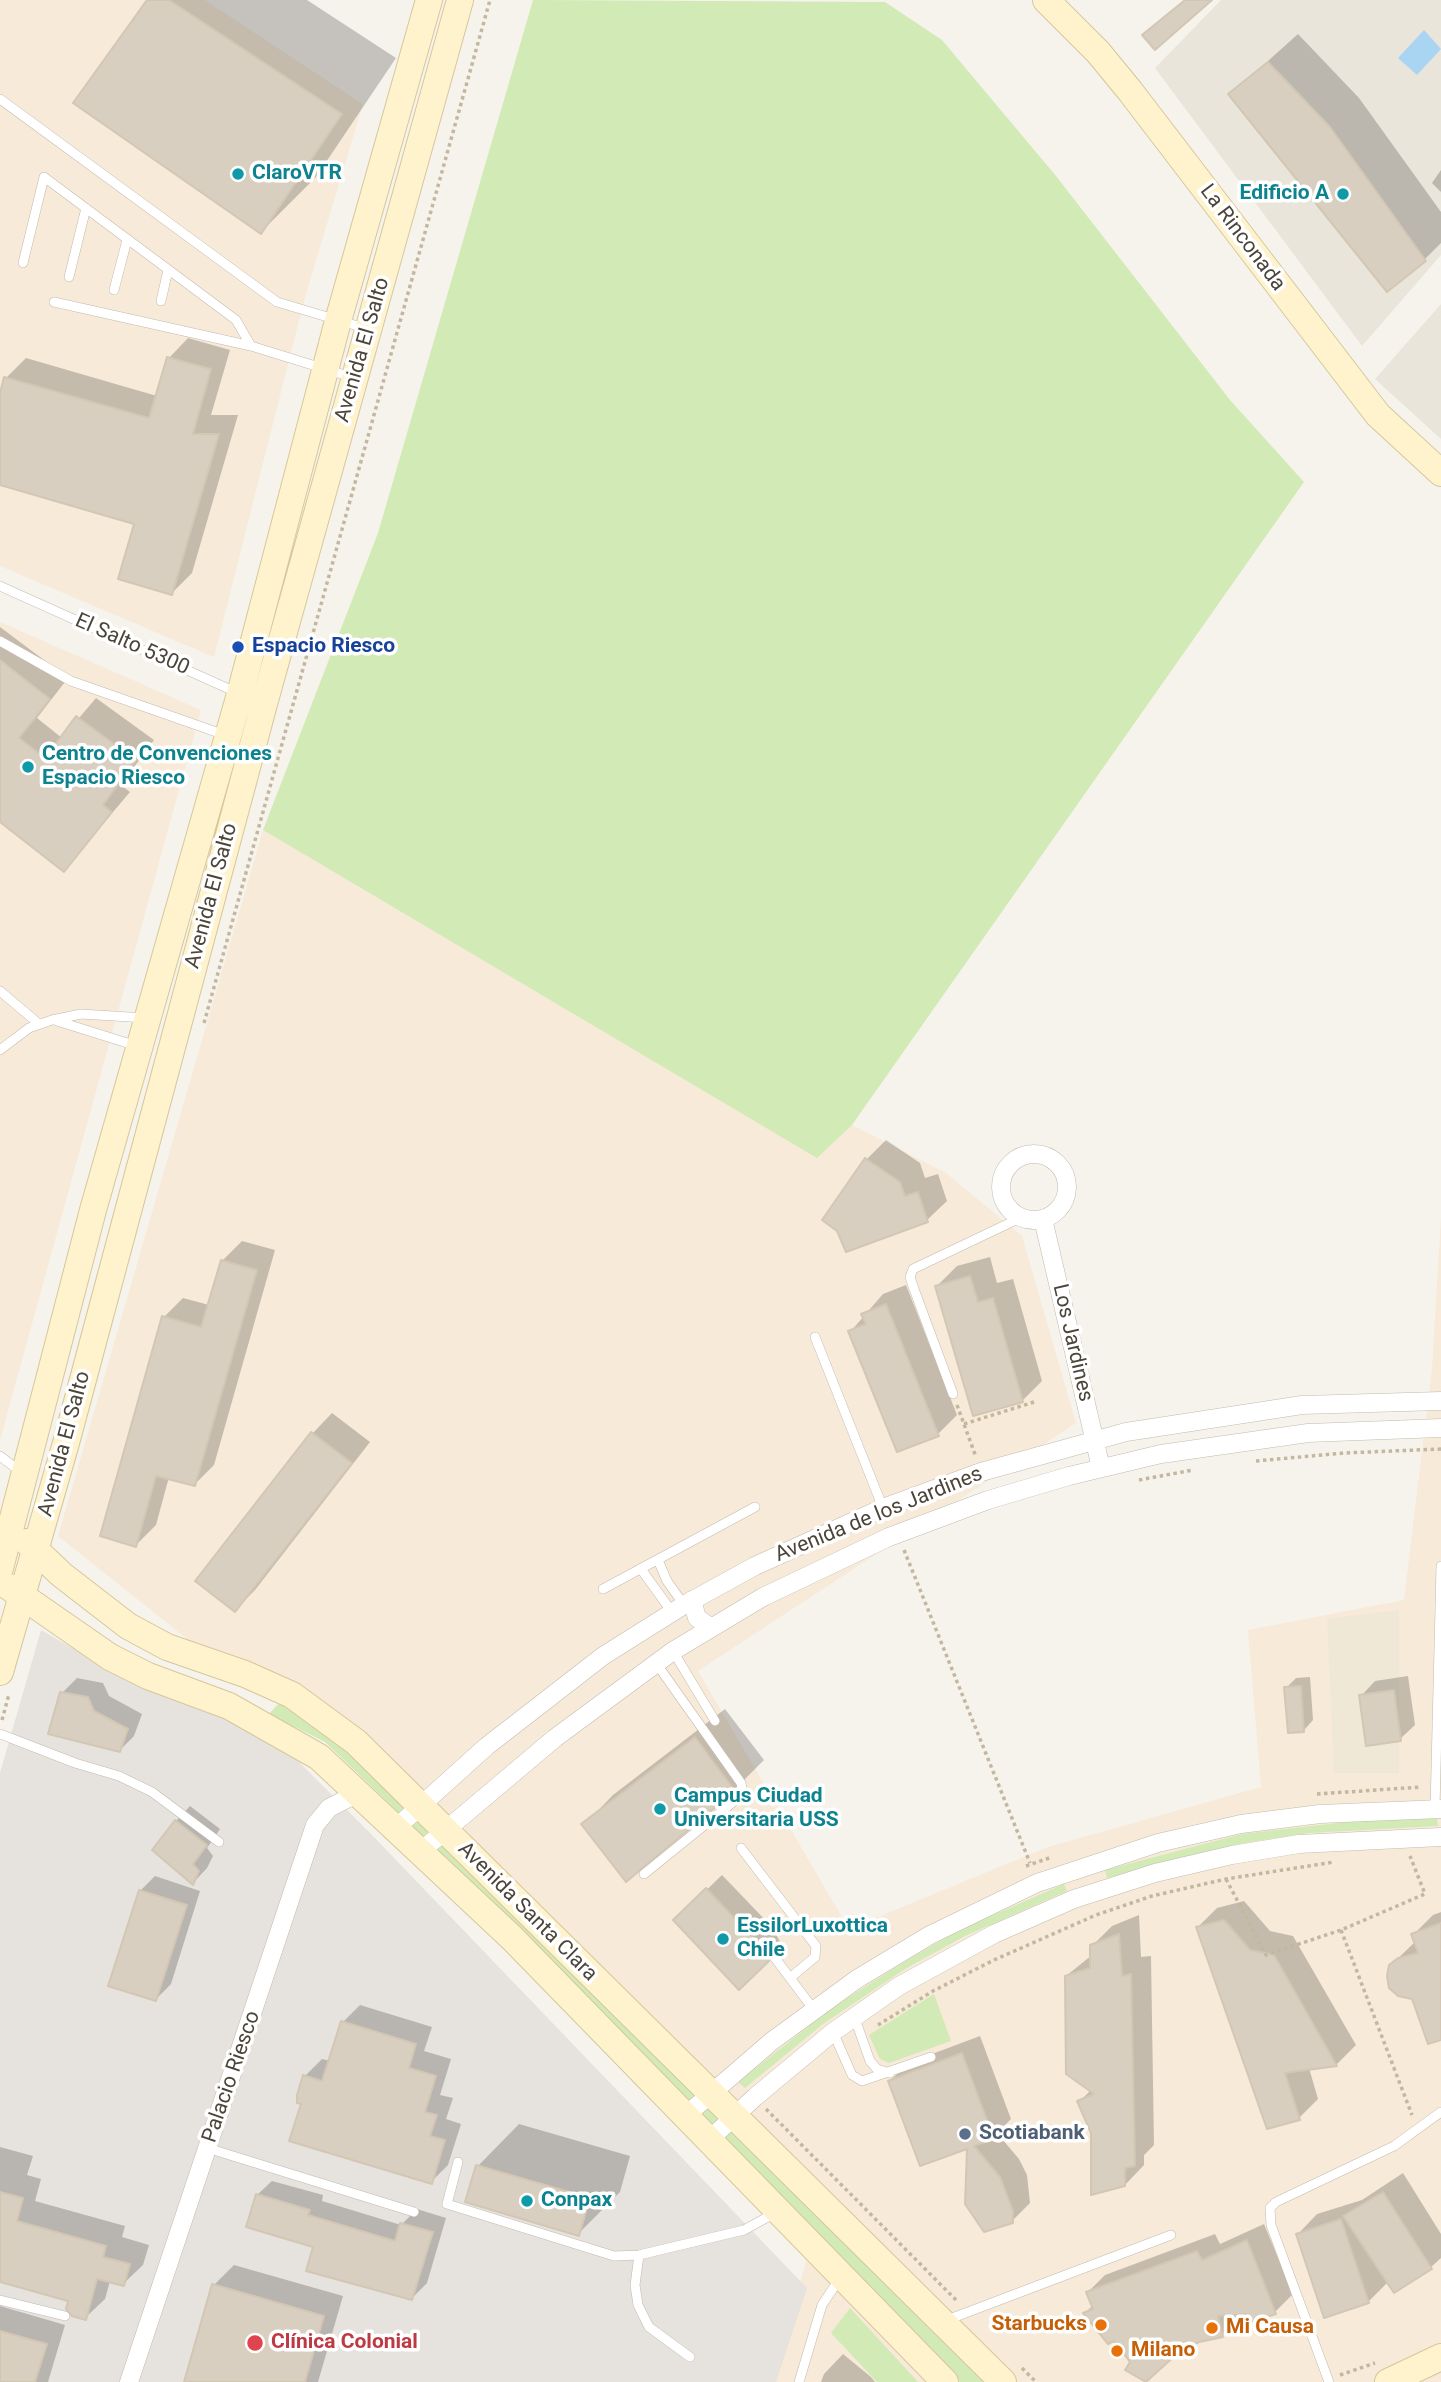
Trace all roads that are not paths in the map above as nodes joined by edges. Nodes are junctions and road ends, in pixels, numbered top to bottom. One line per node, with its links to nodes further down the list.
1 (429, 0): 13 (main road, Avenida El Salto)
2 (460, 0): 14 (main road, Avenida El Salto)
3 (1046, 0): 18 (main road, La Rinconada)
4 (0, 99): 13 (lane)
5 (86, 208): 6 (lane); 7 (lane); 9 (lane)
6 (127, 240): 8 (lane); 10 (lane)
7 (23, 263)
8 (168, 270): 11 (lane); 15 (lane)
9 (69, 276)
10 (114, 290)
11 (161, 300)
12 (54, 302): 15 (lane)
13 (338, 321): 14 (lane); 16 (main road, Avenida El Salto)
14 (369, 329): 17 (main road, Avenida El Salto)
15 (251, 346): 16 (lane)
16 (326, 370): 17 (lane); 21 (main road, Avenida El Salto)
17 (356, 378): 22 (main road, Avenida El Salto)
18 (1441, 473)
19 (0, 586): 21 (lane, El Salto 5300)
20 (0, 641): 23 (lane)
21 (240, 694): 22 (lane, El Salto 5300); 23 (main road, Avenida El Salto)
22 (264, 705): 24 (main road, Avenida El Salto)
23 (227, 735): 24 (lane); 26 (main road, Avenida El Salto)
24 (254, 743): 44 (main road, Avenida El Salto)
25 (0, 990): 28 (lane)
26 (148, 1018): 27 (lane); 29 (main road, Avenida El Salto)
27 (52, 1020): 28 (lane); 29 (lane)
28 (39, 1024): 30 (lane)
29 (141, 1047): 40 (main road, Avenida El Salto)
30 (0, 1050)
31 (1020, 1218): 32 (street); 32 (street); 34 (lane)
32 (1043, 1219): 37 (street, Los Jardines)
33 (815, 1336): 42 (lane)
34 (953, 1394)
35 (1441, 1401): 37 (street, Avenida de los Jardines)
36 (1441, 1428): 39 (street, Avenida de los Jardines)
37 (1095, 1439): 39 (street, Los Jardines); 42 (street, Avenida de los Jardines)
38 (0, 1456): 40 (lane)
39 (1101, 1468): 53 (street, Avenida de los Jardines)
40 (25, 1474): 43 (main road, Avenida El Salto)
41 (755, 1507): 45 (lane)
42 (883, 1508): 52 (street, Avenida de los Jardines)
43 (6, 1521): 44 (main road, Avenida Santa Clara); 47 (main road, Avenida El Salto)
44 (36, 1552): 51 (main road, Avenida El Salto); 60 (main road, Avenida Santa Clara)
45 (658, 1560): 48 (lane); 52 (lane)
46 (1441, 1566): 61 (lane)
47 (0, 1568)
48 (641, 1569): 50 (lane); 52 (lane)
49 (0, 1581): 51 (main road, Avenida Santa Clara)
50 (603, 1589)
51 (22, 1596): 56 (main road, Avenida El Salto); 59 (main road, Avenida Santa Clara)
52 (678, 1609): 53 (street); 54 (street); 60 (street, Avenida de los Jardines)
53 (710, 1627): 54 (street, Avenida de los Jardines)
54 (678, 1647): 55 (street, Avenida de los Jardines); 57 (lane)
55 (656, 1663): 63 (street, Avenida de los Jardines); 70 (lane)
56 (0, 1672)
57 (715, 1721)
58 (0, 1734): 65 (lane)
59 (360, 1792): 62 (main road, Avenida Santa Clara); 85 (street, Palacio Riesco)
60 (421, 1805): 62 (street, Avenida de los Jardines); 63 (main road, Avenida Santa Clara)
61 (1438, 1809): 68 (street)
62 (397, 1827): 67 (main road, Avenida Santa Clara)
63 (445, 1830): 67 (street, Avenida de los Jardines); 80 (main road, Avenida Santa Clara)
64 (1441, 1837): 71 (street)
65 (219, 1842)
66 (741, 1848): 74 (lane)
67 (421, 1851): 82 (main road, Avenida Santa Clara)
68 (1094, 1862): 69 (street); 71 (street)
69 (1063, 1873): 72 (street); 75 (street)
70 (644, 1874)
71 (1105, 1888): 72 (street)
72 (1074, 1899): 76 (street)
73 (763, 1942): 74 (lane)
74 (790, 1978): 75 (lane)
75 (814, 2010): 80 (street)
76 (854, 2016): 77 (street); 79 (lane)
77 (833, 2032): 79 (lane); 83 (street)
78 (931, 2057): 79 (lane)
79 (890, 2073)
80 (710, 2094): 82 (street); 83 (main road, Avenida Santa Clara)
81 (1441, 2112): 101 (lane)
82 (684, 2117): 84 (main road, Avenida Santa Clara)
83 (734, 2117): 84 (street); 94 (main road, Avenida Santa Clara)
84 (708, 2141): 87 (main road, Avenida Santa Clara)
85 (207, 2148): 88 (lane); 98 (street, Palacio Riesco)
86 (458, 2162): 90 (lane)
87 (777, 2211): 90 (lane); 91 (main road, Avenida Santa Clara)
88 (414, 2212)
89 (1171, 2235): 94 (lane)
90 (639, 2255): 95 (lane)
91 (841, 2276): 99 (lane); 100 (main road, Avenida Santa Clara)
92 (0, 2300): 93 (lane)
93 (65, 2316)
94 (942, 2322): 97 (main road, Avenida Santa Clara)
95 (690, 2357)
96 (1441, 2357): 102 (main road)
97 (1011, 2373)
98 (129, 2382)
99 (799, 2382)
100 (945, 2382)
101 (1329, 2382)
102 (1388, 2382)

